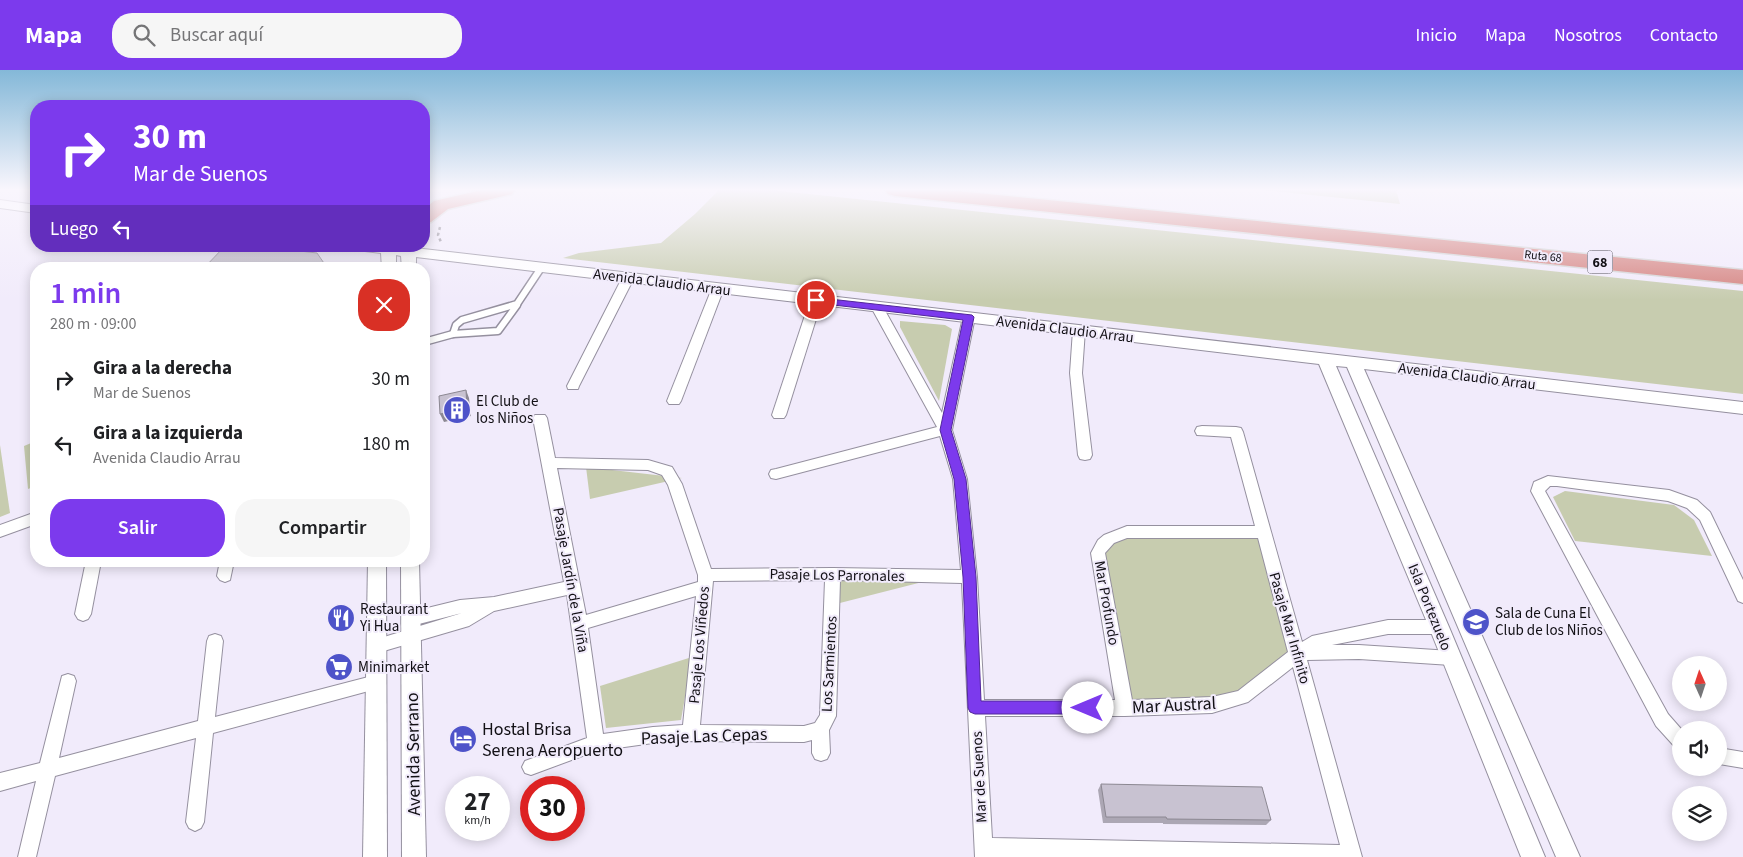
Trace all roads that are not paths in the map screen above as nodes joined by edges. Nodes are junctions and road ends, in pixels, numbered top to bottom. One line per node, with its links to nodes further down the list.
1 (1257, 227): 6 (highway, Ruta 68 / 68)
2 (1402, 227): 4 (highway, Ruta 68 / 68)
3 (429, 252): 5 (street, Avenida Claudio Arrau)
4 (1743, 261)
5 (542, 268): 7 (street, Avenida Claudio Arrau); 10 (lane)
6 (1743, 276)
7 (628, 278): 8 (street, Avenida Claudio Arrau); 18 (street)
8 (718, 288): 9 (street, Avenida Claudio Arrau); 19 (street)
9 (816, 300): 11 (street, Avenida Claudio Arrau); 21 (street)
10 (517, 304): 14 (lane); 14 (lane)
11 (877, 307): 12 (street, Avenida Claudio Arrau); 23 (street, Mar de Suenos)
12 (969, 317): 13 (street, Avenida Claudio Arrau); 23 (street, Mar de Suenos)
13 (1078, 330): 16 (street, Avenida Claudio Arrau); 25 (street)
14 (453, 334): 15 (lane)
15 (430, 340)
16 (1326, 359): 17 (street, Avenida Claudio Arrau); 41 (street, Isla Portezuelo)
17 (1353, 362): 20 (street, Avenida Claudio Arrau); 69 (street, Isla Portezuelo)
18 (573, 386)
19 (674, 401)
20 (1743, 408)
21 (779, 415)
22 (540, 418): 26 (street, Pasaje Jardín de la Viña)
23 (945, 430): 27 (street); 35 (street, Mar de Suenos)
24 (1202, 431): 30 (street, Pasaje Mar Infinito)
25 (1084, 455)
26 (550, 463): 36 (street, Pasaje Los Viñedos); 37 (street, Pasaje Jardín de la Viña)
27 (776, 474)
28 (30, 520): 29 (street)
29 (0, 531)
30 (1263, 532): 45 (street, Pasaje Mar Infinito); 50 (street, Mar Profundo)
31 (93, 567): 39 (street)
32 (378, 567): 44 (street)
33 (410, 567): 42 (street, Avenida Serrano)
34 (833, 574): 35 (street, Pasaje Los Parronales); 36 (street, Pasaje Los Parronales); 52 (street, Los Sarmientos)
35 (969, 577): 49 (street, Mar de Suenos)
36 (705, 581): 40 (street, Pasaje Los Parronales); 54 (street, Pasaje Los Viñedos)
37 (573, 588): 40 (street, Pasaje Jardín de la Viña); 42 (street)
38 (1743, 596): 53 (street)
39 (84, 614)
40 (580, 624): 55 (street, Pasaje Jardín de la Viña)
41 (1439, 627): 45 (street, Mar Austral); 46 (street, Isla Portezuelo)
42 (411, 628): 44 (street); 67 (street, Avenida Serrano)
43 (215, 641): 51 (street)
44 (376, 646): 48 (street)
45 (1297, 653): 46 (street); 50 (street, Mar Austral); 64 (street, Pasaje Mar Infinito)
46 (1451, 658): 68 (street, Isla Portezuelo)
47 (68, 681): 60 (street)
48 (376, 682): 51 (street); 66 (street)
49 (975, 708): 50 (street, Mar Austral); 63 (street, Mar de Suenos)
50 (1125, 708)
51 (205, 728): 60 (street); 62 (street)
52 (821, 730): 54 (street, Pasaje Las Cepas); 56 (street, Los Sarmientos)
53 (1672, 732)
54 (691, 733): 55 (street, Pasaje Las Cepas)
55 (596, 743): 59 (street, Pasaje Las Cepas)
56 (821, 753)
57 (1727, 757): 58 (street)
58 (1743, 760)
59 (531, 766)
60 (47, 770): 61 (street); 65 (street)
61 (0, 782)
62 (195, 822)
63 (983, 852): 64 (street)
64 (1352, 855)
65 (27, 857)
66 (375, 857)
67 (414, 857)
68 (1533, 857)
69 (1568, 857)

